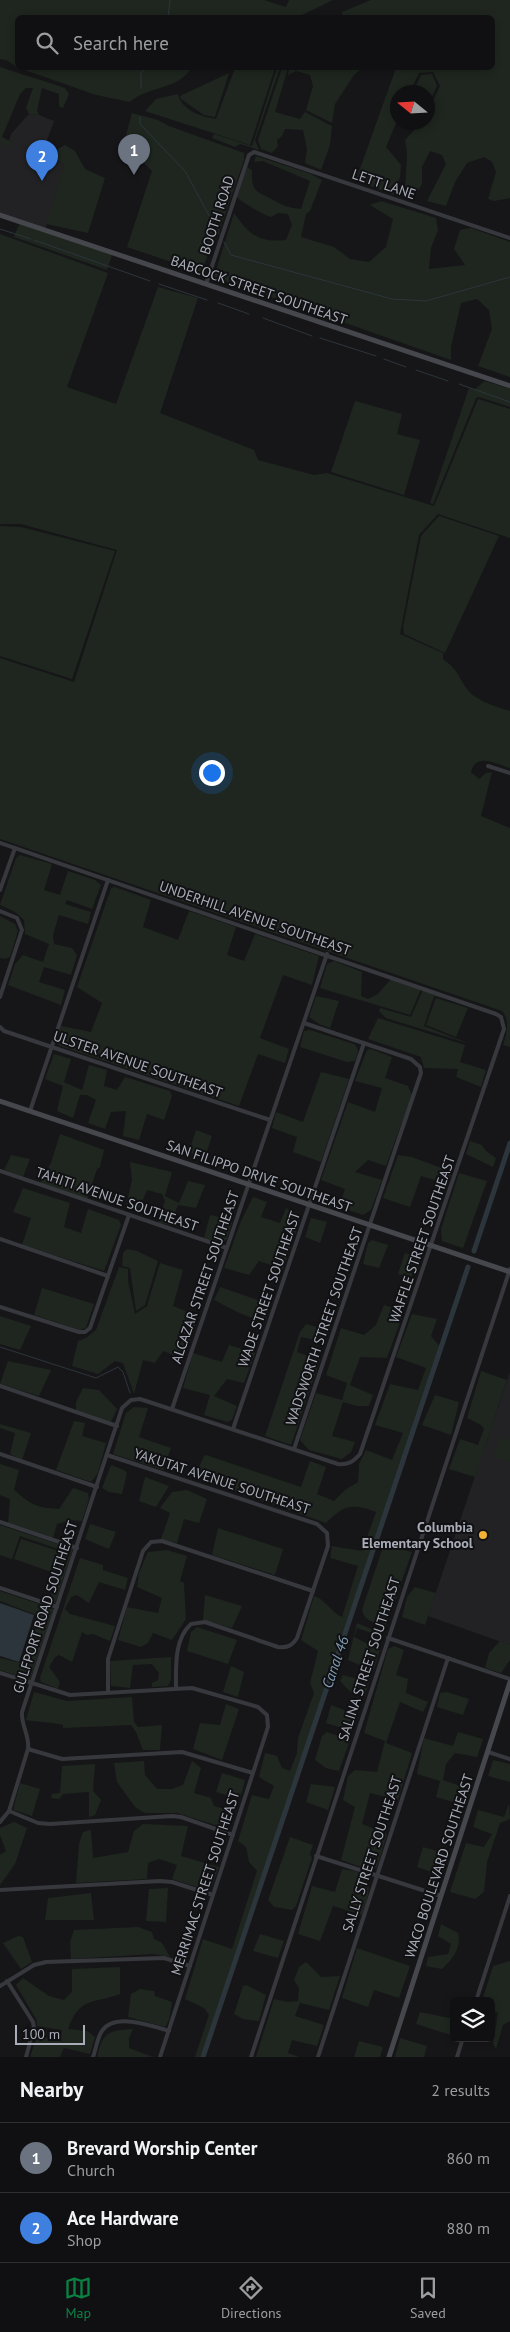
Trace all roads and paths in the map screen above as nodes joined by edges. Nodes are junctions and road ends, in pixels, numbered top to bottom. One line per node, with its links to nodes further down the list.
1 (250, 153): 3 (street, LETT LANE); 4 (street, BOOTH ROAD)
2 (0, 215): 4 (street, BABCOCK STREET SOUTHEAST)
3 (510, 238)
4 (206, 284): 5 (street, BABCOCK STREET SOUTHEAST)
5 (510, 386)
6 (488, 766): 7 (street)
7 (510, 773)
8 (0, 843): 9 (street, UNDERHILL AVENUE SOUTHEAST)
9 (15, 848): 10 (street, UNDERHILL AVENUE SOUTHEAST); 11 (street)
10 (108, 880): 13 (street, UNDERHILL AVENUE SOUTHEAST); 19 (street)
11 (0, 890)
12 (0, 911): 14 (street)
13 (327, 954): 15 (street, UNDERHILL AVENUE SOUTHEAST); 16 (street, ALCAZAR STREET SOUTHEAST)
14 (0, 997)
15 (500, 1017): 29 (street, WAFFLE STREET SOUTHEAST)
16 (304, 1023): 18 (street); 22 (street, ALCAZAR STREET SOUTHEAST)
17 (0, 1027): 19 (street, ULSTER AVENUE SOUTHEAST)
18 (364, 1043): 25 (street, WADE STREET SOUTHEAST); 27 (street, WADSWORTH STREET SOUTHEAST)
19 (51, 1047): 21 (street); 22 (street, ULSTER AVENUE SOUTHEAST)
20 (0, 1101): 21 (street, SAN FILIPPO DRIVE SOUTHEAST)
21 (30, 1111): 24 (street, SAN FILIPPO DRIVE SOUTHEAST)
22 (270, 1120): 24 (street, ALCAZAR STREET SOUTHEAST)
23 (0, 1171): 26 (street, TAHITI AVENUE SOUTHEAST)
24 (249, 1184): 25 (street, SAN FILIPPO DRIVE SOUTHEAST); 30 (street, ALCAZAR STREET SOUTHEAST)
25 (310, 1205): 27 (street, SAN FILIPPO DRIVE SOUTHEAST); 37 (street, WADE STREET SOUTHEAST)
26 (129, 1216): 30 (street, TAHITI AVENUE SOUTHEAST); 32 (street)
27 (370, 1225): 29 (street, SAN FILIPPO DRIVE SOUTHEAST); 38 (street, WADSWORTH STREET SOUTHEAST)
28 (0, 1239): 32 (street)
29 (431, 1245): 31 (street, SAN FILIPPO DRIVE SOUTHEAST); 38 (street, WAFFLE STREET SOUTHEAST)
30 (227, 1248): 35 (street, ALCAZAR STREET SOUTHEAST)
31 (510, 1271): 47 (street, SALINA STREET SOUTHEAST)
32 (108, 1276): 33 (street)
33 (0, 1307)
34 (0, 1386): 36 (street)
35 (172, 1409): 36 (street, GULFPORT ROAD SOUTHEAST); 37 (street)
36 (117, 1426): 40 (street, GULFPORT ROAD SOUTHEAST)
37 (233, 1429): 38 (street)
38 (294, 1449)
39 (0, 1454): 41 (street)
40 (107, 1455): 41 (street, GULFPORT ROAD SOUTHEAST); 45 (street, YAKUTAT AVENUE SOUTHEAST)
41 (97, 1486): 43 (street, GULFPORT ROAD SOUTHEAST)
42 (0, 1522): 43 (street)
43 (77, 1548): 46 (street, GULFPORT ROAD SOUTHEAST)
44 (0, 1588): 46 (street)
45 (313, 1591): 52 (street); 53 (street)
46 (57, 1607): 51 (street, GULFPORT ROAD SOUTHEAST)
47 (388, 1638): 48 (street); 61 (street, SALINA STREET SOUTHEAST)
48 (448, 1658): 50 (street); 62 (street, SALLY STREET SOUTHEAST)
49 (0, 1673): 51 (street)
50 (510, 1680): 55 (street, WACO BOULEVARD SOUTHEAST)
51 (32, 1683): 53 (street); 54 (street, GULFPORT ROAD SOUTHEAST)
52 (176, 1688): 53 (street); 57 (street, MERRIMAC STREET SOUTHEAST)
53 (108, 1692)
54 (28, 1749): 57 (street); 58 (street, GULFPORT ROAD SOUTHEAST)
55 (488, 1752): 56 (street); 65 (street, WACO BOULEVARD SOUTHEAST)
56 (510, 1759)
57 (253, 1773): 60 (street, MERRIMAC STREET SOUTHEAST)
58 (9, 1811): 59 (street, GULFPORT ROAD SOUTHEAST); 60 (street)
59 (0, 1822)
60 (233, 1835): 64 (street, MERRIMAC STREET SOUTHEAST)
61 (316, 1856): 62 (street); 76 (street, SALINA STREET SOUTHEAST)
62 (377, 1876): 65 (street); 77 (street, SALLY STREET SOUTHEAST)
63 (0, 1890): 64 (street)
64 (213, 1895): 67 (street, MERRIMAC STREET SOUTHEAST)
65 (441, 1896): 78 (street, WACO BOULEVARD SOUTHEAST)
66 (510, 1896): 70 (street)
67 (190, 1966): 68 (street); 71 (street, MERRIMAC STREET SOUTHEAST)
68 (7, 1981): 69 (street); 73 (street)
69 (0, 1986)
70 (477, 1997)
71 (169, 2031): 74 (street); 75 (street, MERRIMAC STREET SOUTHEAST)
72 (462, 2042): 79 (street)
73 (26, 2057)
74 (93, 2057)
75 (160, 2057)
76 (251, 2057)
77 (318, 2057)
78 (389, 2057)
79 (457, 2057)

